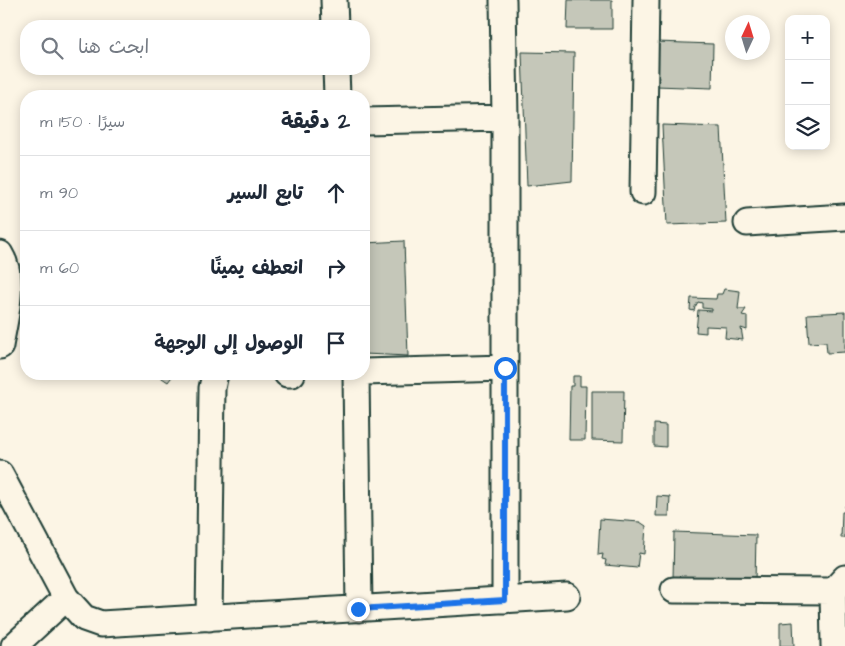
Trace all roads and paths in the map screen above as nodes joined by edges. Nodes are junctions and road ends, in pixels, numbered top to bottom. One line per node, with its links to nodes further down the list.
1 (334, 0): 4 (street)
2 (503, 0): 7 (street)
3 (646, 0): 9 (street)
4 (335, 20)
5 (336, 75): 6 (street)
6 (337, 90)
7 (505, 118): 8 (street); 14 (street)
8 (370, 121)
9 (643, 192)
10 (845, 217): 11 (street)
11 (747, 223)
12 (10, 257): 13 (street)
13 (0, 346)
14 (505, 368): 15 (street); 23 (street)
15 (370, 372)
16 (214, 380): 25 (street)
17 (356, 380): 24 (street)
18 (0, 474): 22 (street)
19 (839, 584): 20 (street); 27 (street)
20 (674, 590)
21 (567, 596): 23 (street)
22 (66, 598): 25 (street); 26 (street)
23 (505, 600): 24 (street)
24 (358, 609): 25 (street)
25 (209, 618)
26 (14, 646)
27 (834, 646)

